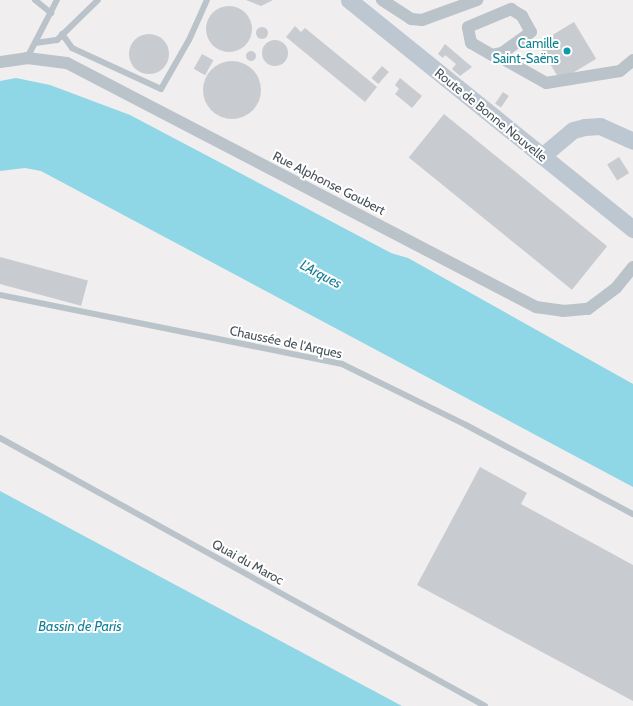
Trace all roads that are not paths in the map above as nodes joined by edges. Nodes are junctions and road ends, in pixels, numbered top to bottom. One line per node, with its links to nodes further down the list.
1 (35, 0): 8 (lane)
2 (57, 0): 8 (lane)
3 (98, 0): 9 (lane)
4 (207, 0): 9 (lane)
5 (349, 0): 16 (main road, Route de Bonne Nouvelle)
6 (382, 0): 7 (street)
7 (477, 0)
8 (51, 13): 10 (lane)
9 (62, 34): 10 (lane)
10 (35, 43): 12 (lane)
11 (502, 52): 11 (street); 13 (street)
12 (27, 58): 14 (street, Rue Alphonse Goubert); 18 (street, Rue Alphonse Goubert)
13 (633, 60)
14 (0, 62)
15 (633, 141): 16 (main road)
16 (542, 156): 17 (main road, Route de Bonne Nouvelle)
17 (633, 229)
18 (633, 267)
19 (0, 295): 21 (lane, Chaussée de l'Arques)
20 (0, 438): 22 (lane, Quai du Maroc)
21 (633, 514)
22 (485, 706)

